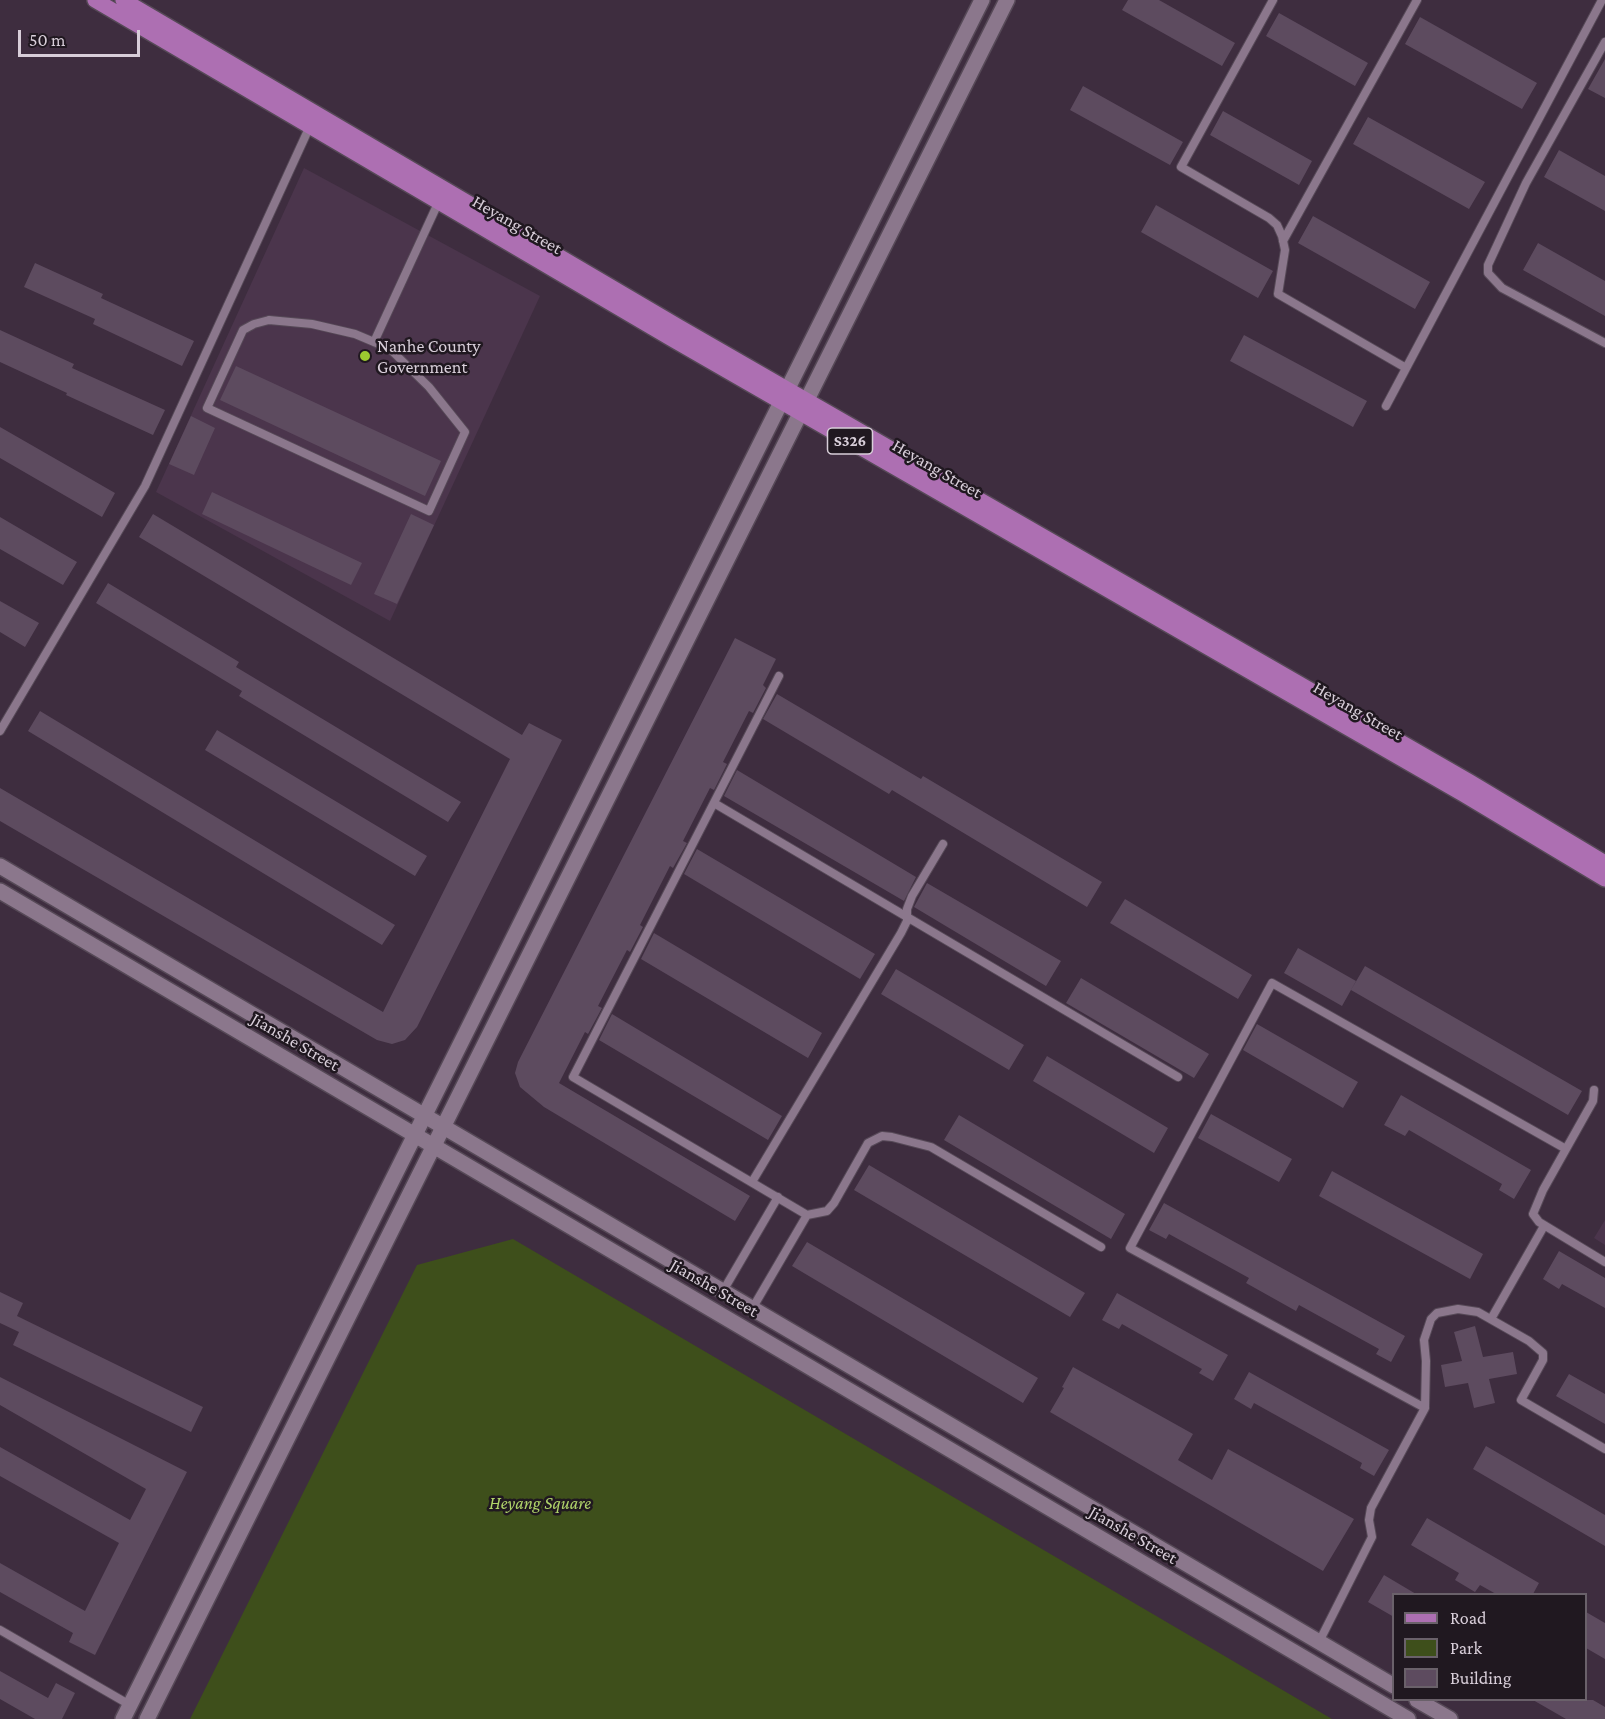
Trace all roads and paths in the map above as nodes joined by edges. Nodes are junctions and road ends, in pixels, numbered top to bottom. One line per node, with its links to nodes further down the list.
1 (95, 0): 9 (main road, Heyang Street / S326)
2 (123, 0): 10 (main road, Heyang Street / S326)
3 (982, 0): 15 (main road)
4 (1007, 0): 16 (main road)
5 (1273, 0): 11 (lane)
6 (1417, 0): 11 (lane)
7 (1602, 0): 14 (lane)
8 (1605, 42): 13 (lane)
9 (310, 126): 10 (main road, Heyang Street / S326); 19 (lane)
10 (441, 195): 12 (lane); 15 (main road, Heyang Street / S326)
11 (1283, 241): 14 (lane)
12 (374, 342): 12 (lane)
13 (1605, 343)
14 (1406, 368): 17 (lane)
15 (784, 395): 16 (main road, Heyang Street / S326); 29 (main road)
16 (804, 406): 22 (main road, Heyang Street / S326); 24 (main road, Heyang Street / S326); 30 (main road)
17 (1386, 406)
18 (779, 676): 20 (lane)
19 (0, 731)
20 (714, 803): 26 (lane); 34 (lane)
21 (944, 844): 26 (lane)
22 (1605, 863)
23 (0, 866): 29 (main road, Jianshe Street)
24 (1605, 879)
25 (0, 891): 31 (main road, Jianshe Street)
26 (907, 917): 27 (lane); 34 (lane)
27 (1178, 1077)
28 (1594, 1090): 33 (lane)
29 (424, 1116): 30 (main road, Jianshe Street); 31 (main road)
30 (443, 1127): 32 (main road); 40 (main road, Jianshe Street)
31 (415, 1135): 32 (main road, Jianshe Street); 49 (main road)
32 (434, 1146): 51 (main road); 52 (main road, Jianshe Street)
33 (1566, 1149): 37 (lane); 43 (lane)
34 (752, 1182): 35 (lane)
35 (778, 1197): 36 (lane); 40 (lane)
36 (807, 1215): 38 (lane); 41 (lane)
37 (1544, 1226): 39 (lane); 42 (lane)
38 (1101, 1247)
39 (1605, 1262)
40 (723, 1291): 41 (main road, Jianshe Street)
41 (752, 1309): 46 (main road, Jianshe Street)
42 (1491, 1319): 43 (lane); 44 (lane)
43 (1425, 1408): 46 (lane)
44 (1605, 1449)
45 (0, 1630): 49 (lane)
46 (1319, 1642): 47 (main road, Jianshe Street)
47 (1392, 1685)
48 (1419, 1701): 53 (main road)
49 (130, 1705): 50 (main road)
50 (123, 1719)
51 (147, 1719)
52 (1408, 1719)
53 (1450, 1719)

